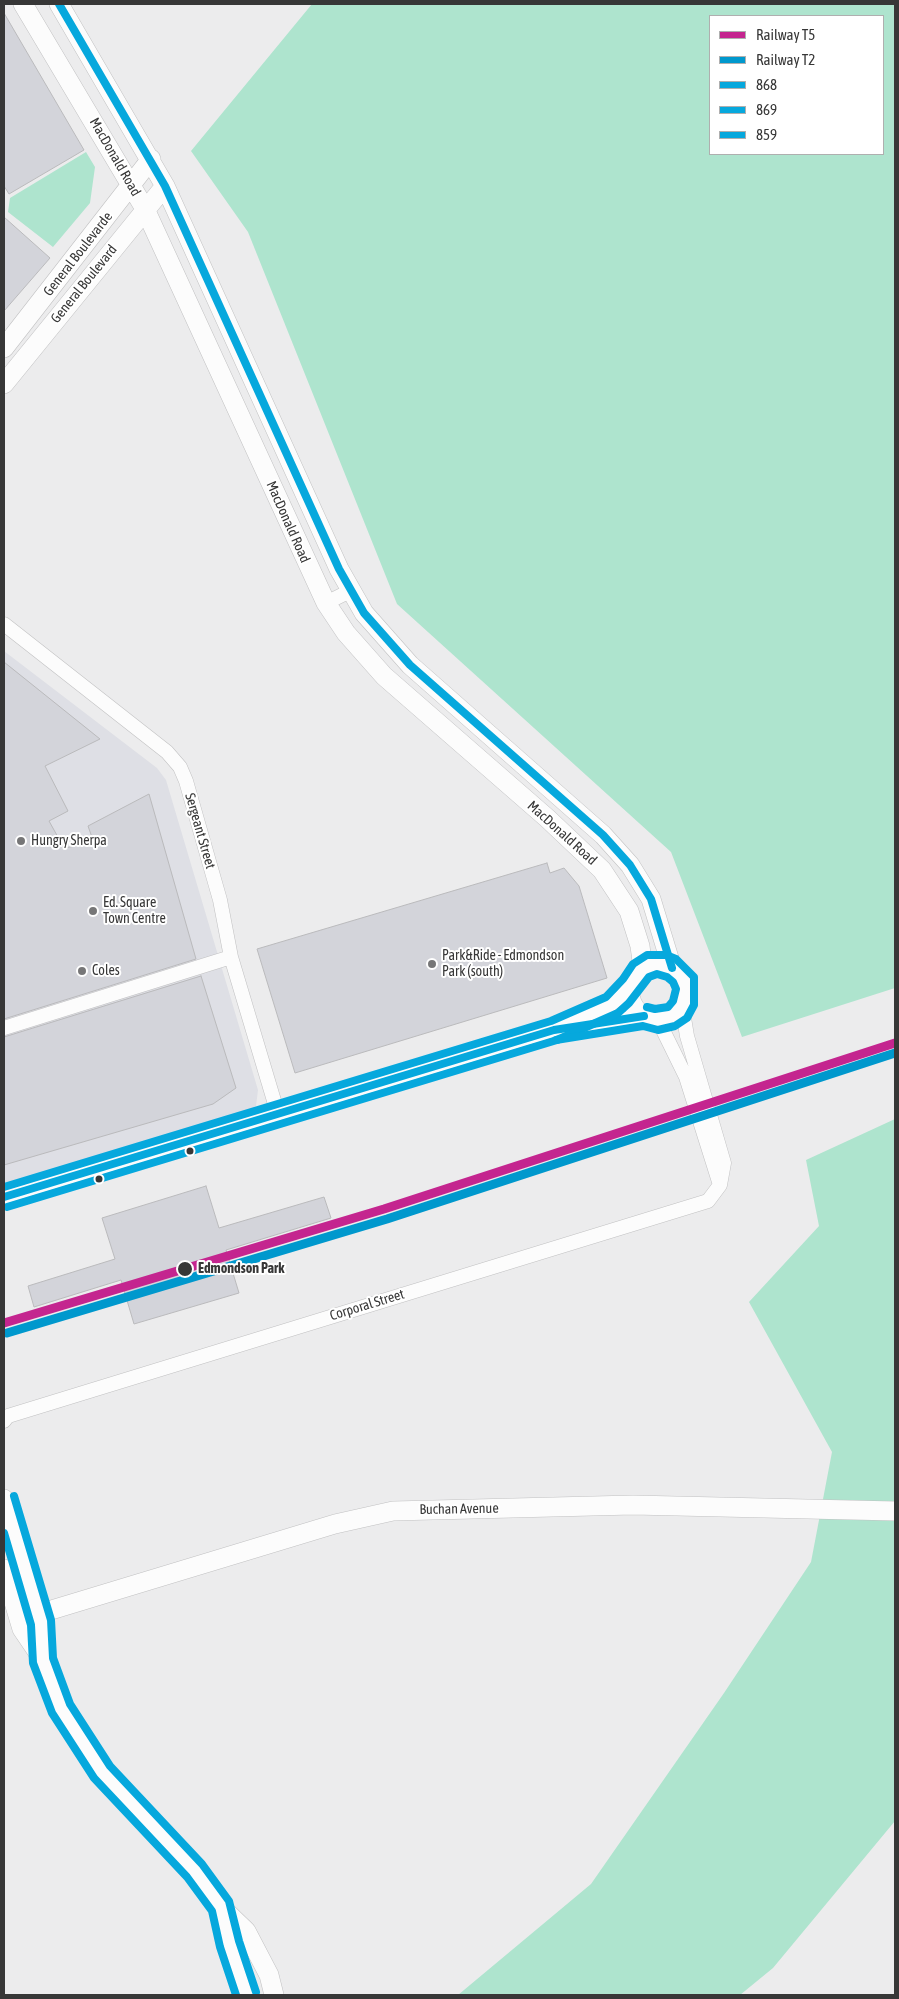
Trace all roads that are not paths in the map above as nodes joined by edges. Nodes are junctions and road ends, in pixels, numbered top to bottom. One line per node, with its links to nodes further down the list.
1 (23, 4): 4 (street, MacDonald Road)
2 (59, 4): 3 (street, MacDonald Road)
3 (151, 159): 4 (street, General Boulevarde); 5 (street, MacDonald Road)
4 (131, 184): 6 (street, MacDonald Road); 7 (street, General Boulevarde)
5 (165, 186): 6 (street, General Boulevard); 9 (street, MacDonald Road)
6 (145, 209): 8 (street, General Boulevard); 10 (street, MacDonald Road)
7 (4, 348)
8 (4, 384)
9 (350, 591): 10 (street); 13 (street, MacDonald Road)
10 (326, 603): 14 (street, MacDonald Road)
11 (4, 624): 12 (street, Sergeant Street)
12 (231, 957): 18 (street); 20 (street, Sergeant Street)
13 (672, 968): 14 (street); 16 (street)
14 (643, 969): 15 (street)
15 (631, 985): 17 (street); 19 (street)
16 (682, 1006): 17 (street); 21 (street)
17 (651, 1018): 19 (street); 21 (street)
18 (4, 1028)
19 (554, 1030): 20 (street)
20 (278, 1114): 22 (street)
21 (715, 1152): 23 (street, Corporal Street)
22 (4, 1197)
23 (5, 1417)
24 (4, 1499): 27 (street)
25 (895, 1512): 27 (street, Buchan Avenue)
26 (4, 1569): 28 (street)
27 (38, 1614): 28 (street)
28 (43, 1660): 29 (street)
29 (221, 1907): 30 (street); 31 (street)
30 (247, 1995)
31 (274, 1995)

